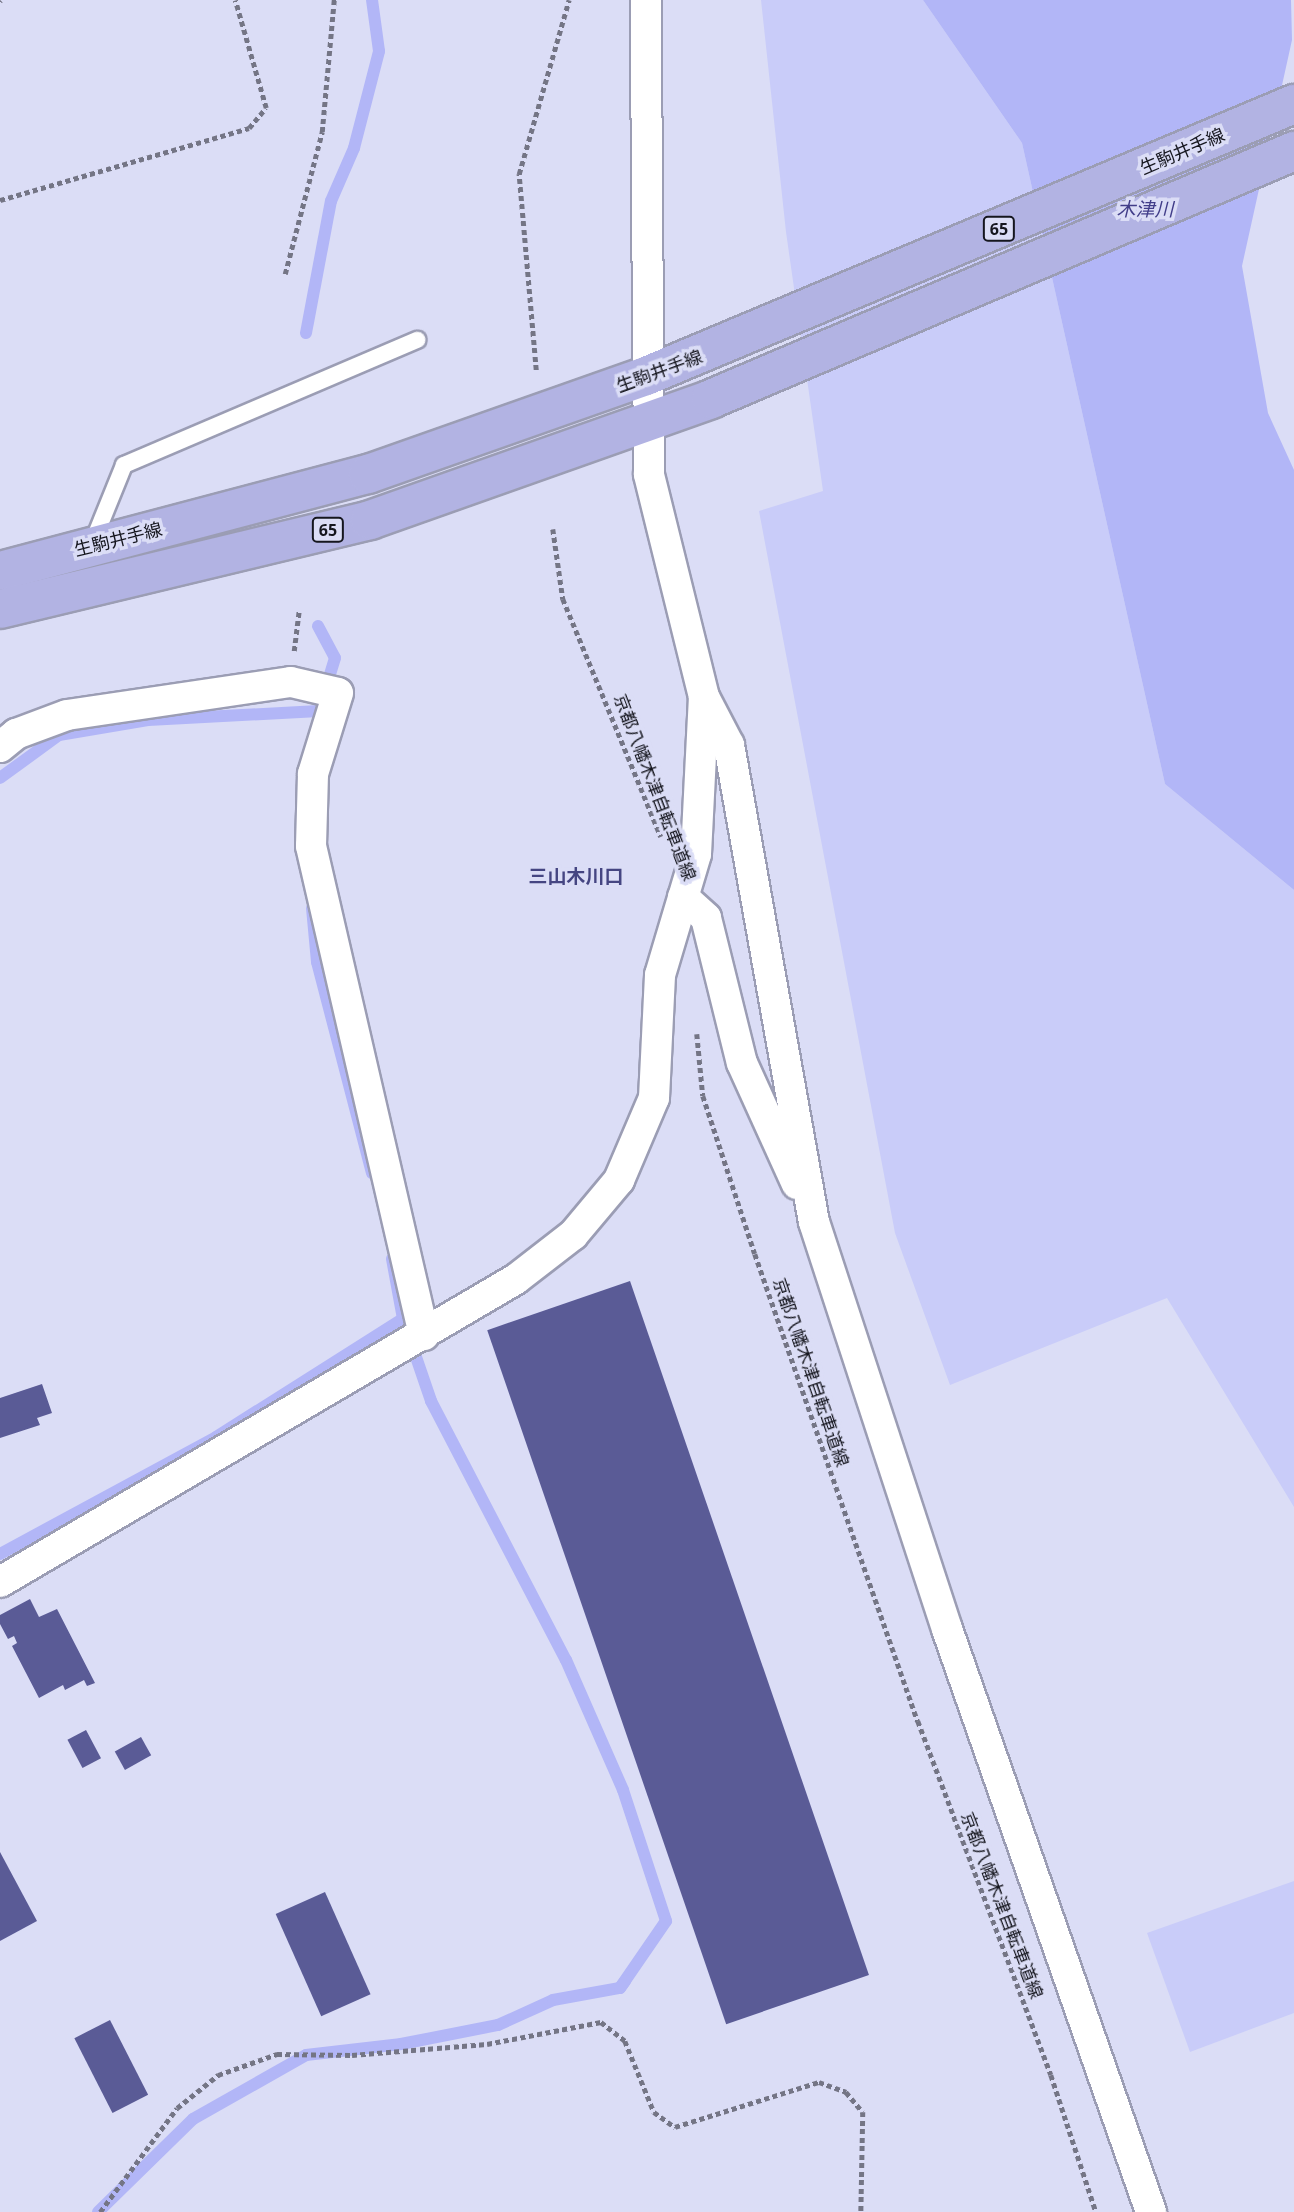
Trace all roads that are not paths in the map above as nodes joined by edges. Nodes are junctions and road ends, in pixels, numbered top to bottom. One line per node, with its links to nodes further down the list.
1 (646, 0): 5 (street)
2 (1294, 104): 5 (main road, 生駒井手線 / 65)
3 (1294, 151): 6 (main road, 65)
4 (417, 340): 7 (lane)
5 (646, 376): 6 (street); 7 (main road, 生駒井手線 / 65)
6 (648, 422): 9 (main road, 65); 10 (street)
7 (91, 546): 8 (main road, 生駒井手線 / 65)
8 (0, 571)
9 (0, 609)
10 (704, 697): 12 (street); 13 (street)
11 (0, 747): 14 (street)
12 (683, 897): 13 (street); 14 (street)
13 (814, 1222): 16 (street)
14 (425, 1335): 15 (street)
15 (0, 1582)
16 (1152, 2212)

